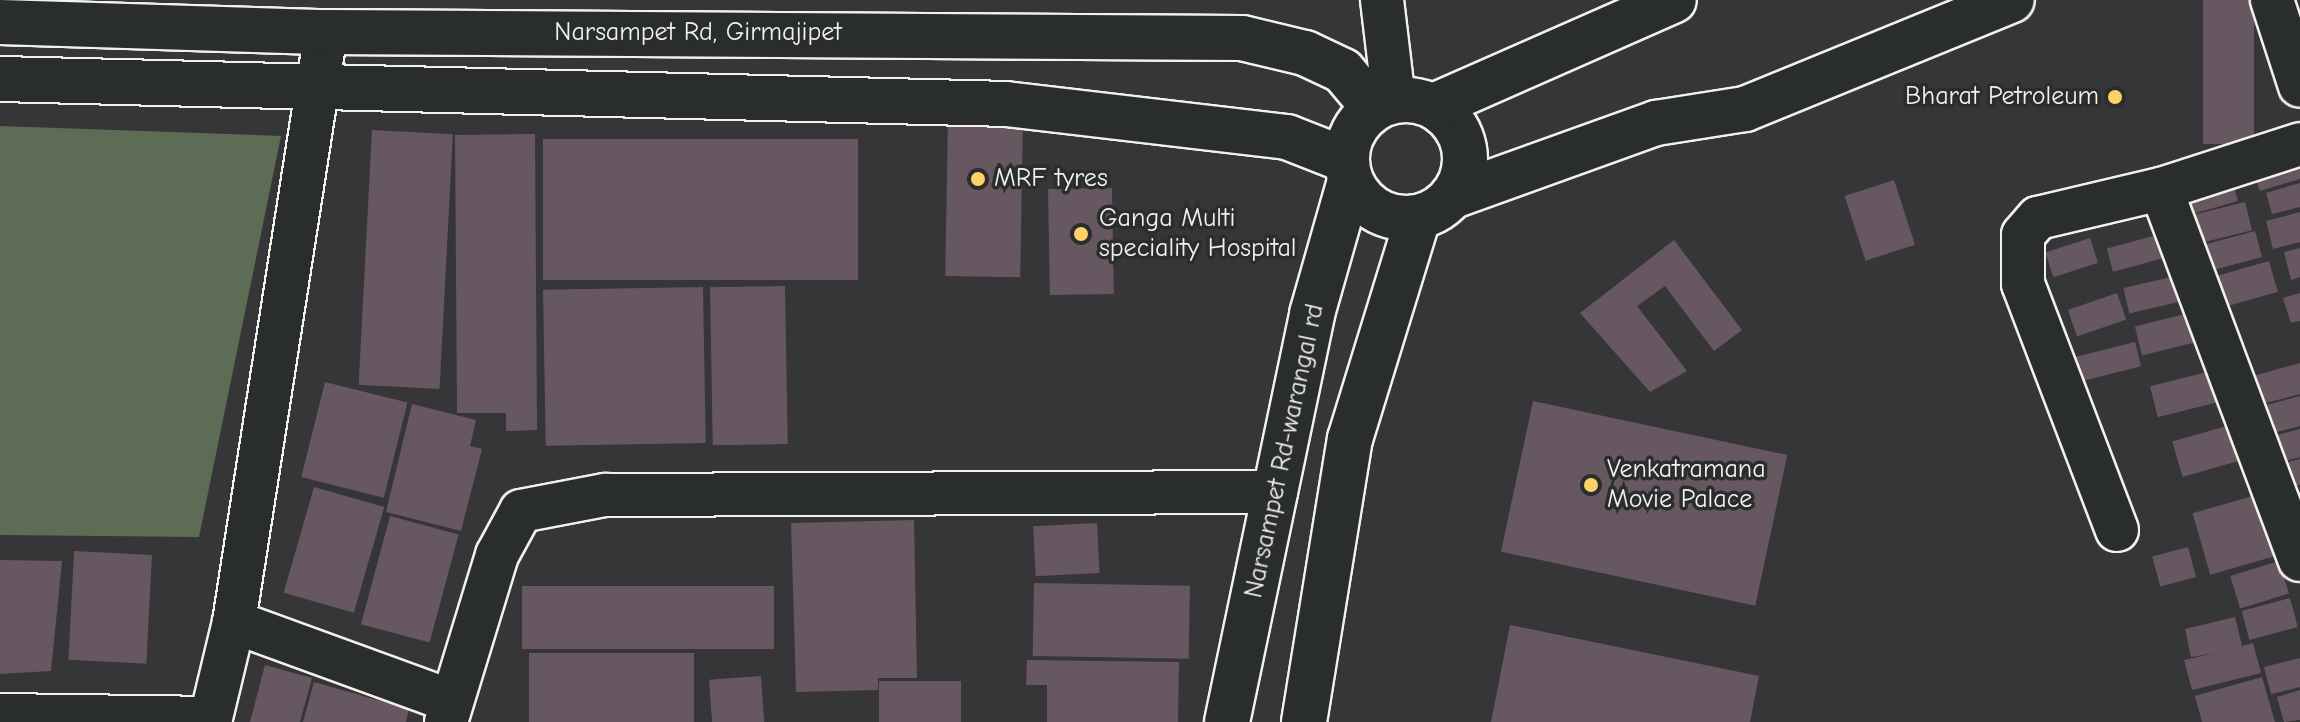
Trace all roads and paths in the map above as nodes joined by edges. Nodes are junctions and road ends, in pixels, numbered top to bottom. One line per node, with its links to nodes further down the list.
1 (1382, 0): 11 (street)
2 (1674, 0): 11 (street)
3 (2012, 0): 15 (street)
4 (2272, 0): 9 (street)
5 (246, 14): 6 (street, Narsampet Rd, Girmajipet); 7 (street, Narsampet Rd, Girmajipet)
6 (0, 22)
7 (326, 32): 10 (street); 11 (street, Narsampet Rd, Girmajipet)
8 (0, 79): 10 (street)
9 (2300, 86)
10 (317, 88): 13 (street); 19 (street)
11 (1401, 104): 13 (street); 15 (street)
12 (2300, 144): 14 (street)
13 (1348, 171): 15 (street); 16 (street, Narsampet Rd-warangal rd)
14 (2161, 189): 17 (street); 18 (street)
15 (1435, 207): 24 (street)
16 (1276, 492): 20 (street); 23 (street, Narsampet Rd-warangal rd)
17 (2117, 530)
18 (2300, 560)
19 (234, 622): 20 (street); 22 (street)
20 (449, 712)
21 (0, 715): 22 (street)
22 (210, 720)
23 (1227, 722)
24 (1304, 722)

